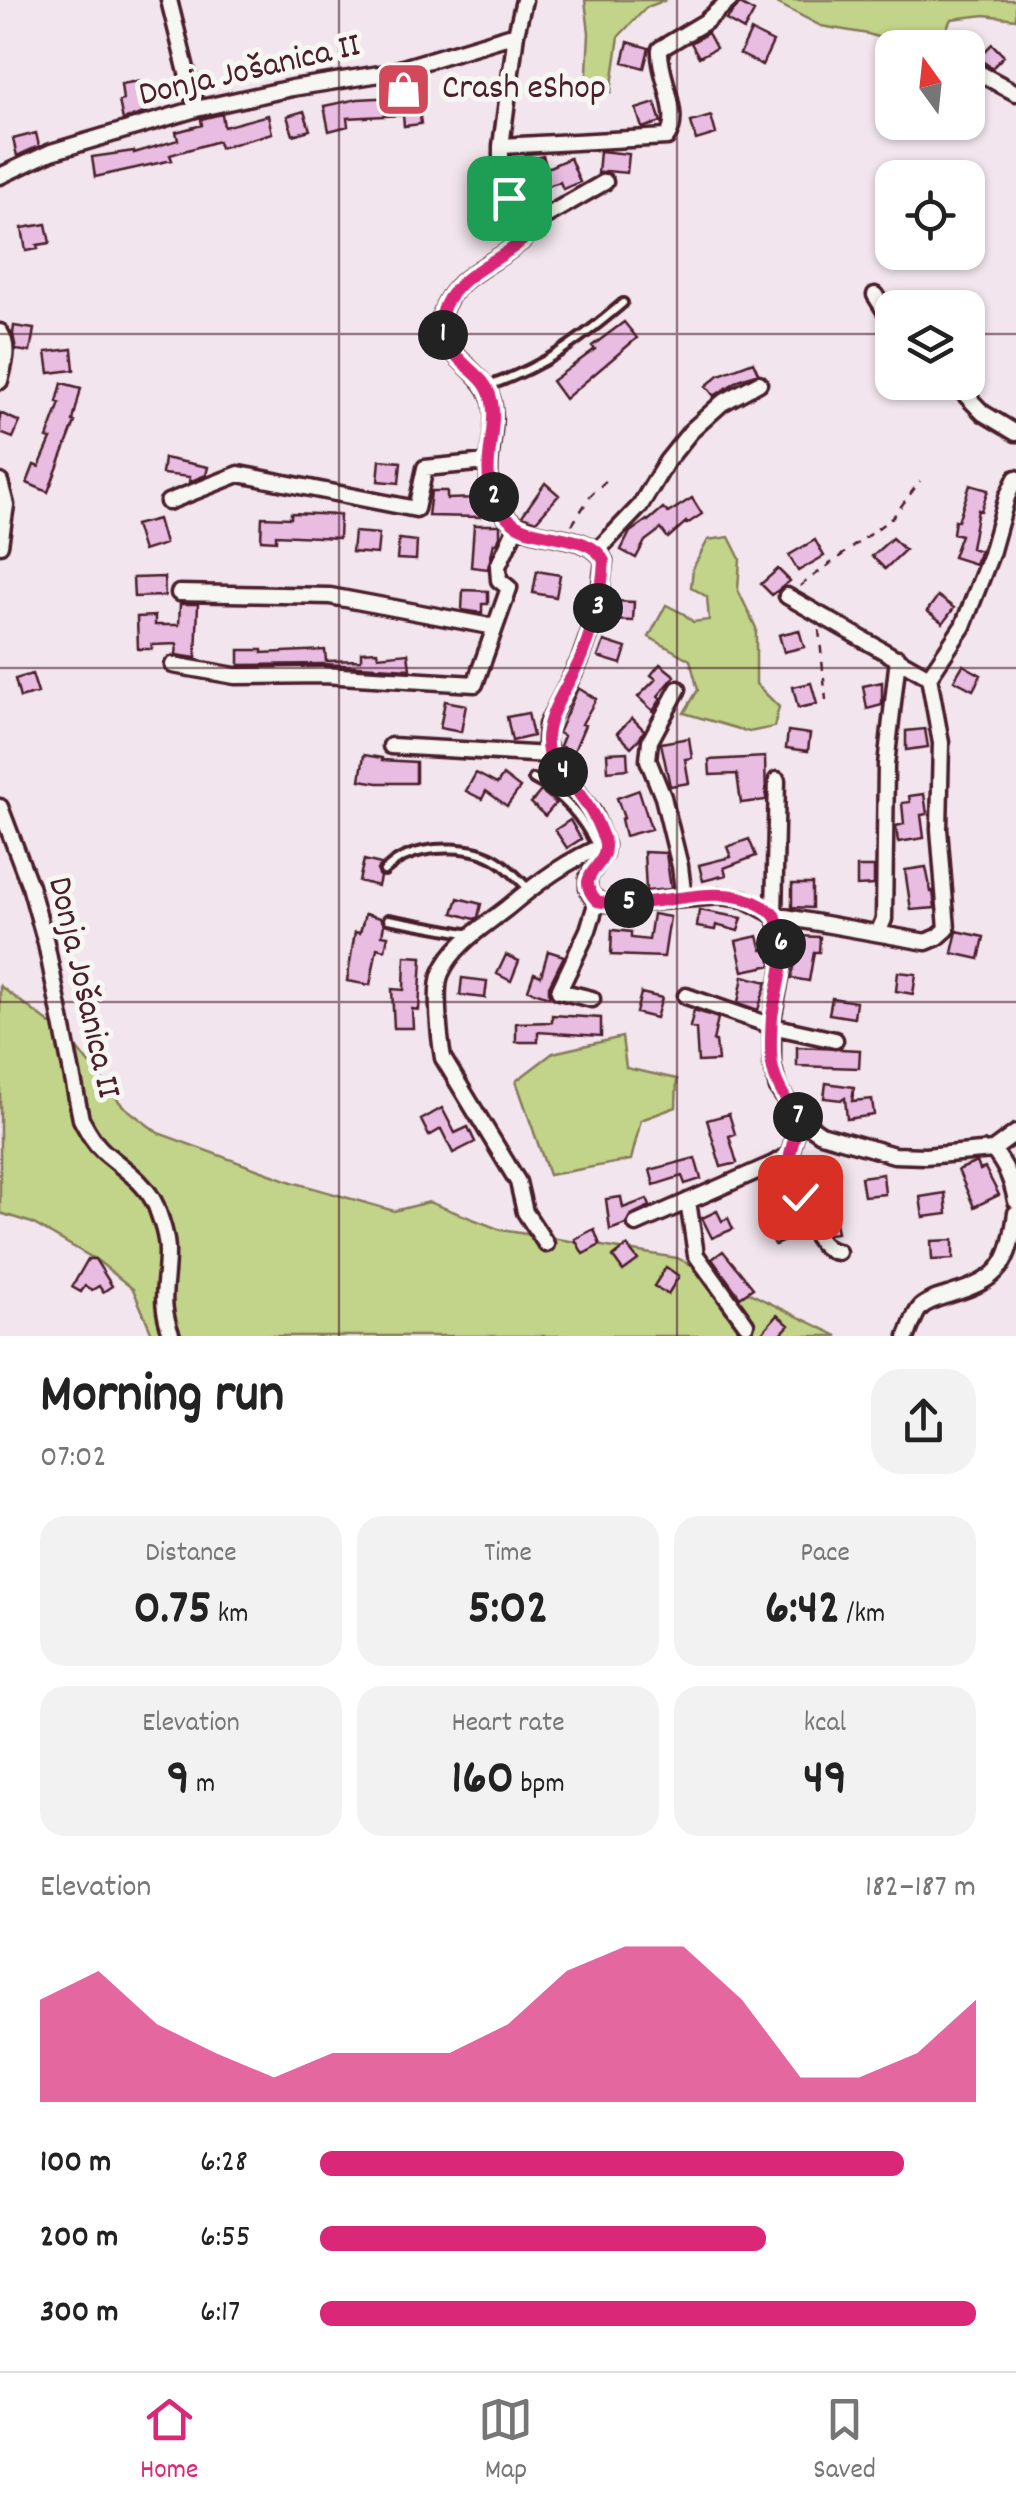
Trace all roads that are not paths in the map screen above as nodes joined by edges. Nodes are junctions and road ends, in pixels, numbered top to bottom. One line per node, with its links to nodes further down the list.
1 (168, 0): 7 (street)
2 (524, 0): 4 (street)
3 (730, 0): 8 (street)
4 (516, 34): 7 (street, Donja Jošanica II); 8 (street)
5 (985, 76): 6 (street)
6 (1016, 93)
7 (196, 109): 9 (street, Donja Jošanica II)
8 (502, 146): 11 (street)
9 (0, 176)
10 (605, 182): 11 (street)
11 (525, 228): 16 (street)
12 (623, 303): 16 (lane)
13 (0, 332): 14 (street)
14 (0, 381)
15 (759, 382): 25 (street)
16 (486, 388): 19 (street)
17 (970, 400): 18 (street)
18 (1016, 433)
19 (487, 462): 22 (street); 23 (street)
20 (1016, 478): 31 (street)
21 (0, 482): 24 (street)
22 (168, 502)
23 (517, 526): 25 (street); 28 (street)
24 (0, 545)
25 (592, 548): 34 (street)
26 (179, 593): 28 (street)
27 (787, 596): 29 (street)
28 (495, 627): 30 (street)
29 (898, 658): 31 (street); 45 (street)
30 (173, 665)
31 (929, 677): 45 (street)
32 (678, 689): 41 (street)
33 (391, 746): 34 (street)
34 (550, 755): 38 (street)
35 (533, 779): 38 (lane)
36 (777, 780): 43 (street)
37 (0, 807): 62 (street, Donja Jošanica II)
38 (601, 847): 40 (street); 42 (street)
39 (384, 871): 40 (lane)
40 (528, 889): 46 (street)
41 (684, 899): 42 (street); 43 (street)
42 (597, 901): 48 (street)
43 (774, 915): 45 (street); 49 (street)
44 (388, 919): 46 (lane)
45 (878, 933)
46 (472, 934): 59 (street)
47 (686, 996): 49 (street)
48 (592, 998)
49 (772, 1026): 50 (street); 51 (street)
50 (835, 1040)
51 (799, 1119): 53 (street); 54 (street)
52 (1016, 1132): 53 (street)
53 (993, 1150): 55 (street)
54 (790, 1154): 56 (street); 60 (street)
55 (1016, 1200)
56 (688, 1201): 58 (street); 61 (street)
57 (1016, 1213): 63 (street)
58 (636, 1224)
59 (546, 1244)
60 (838, 1252)
61 (746, 1324)
62 (172, 1336)
63 (907, 1336)

